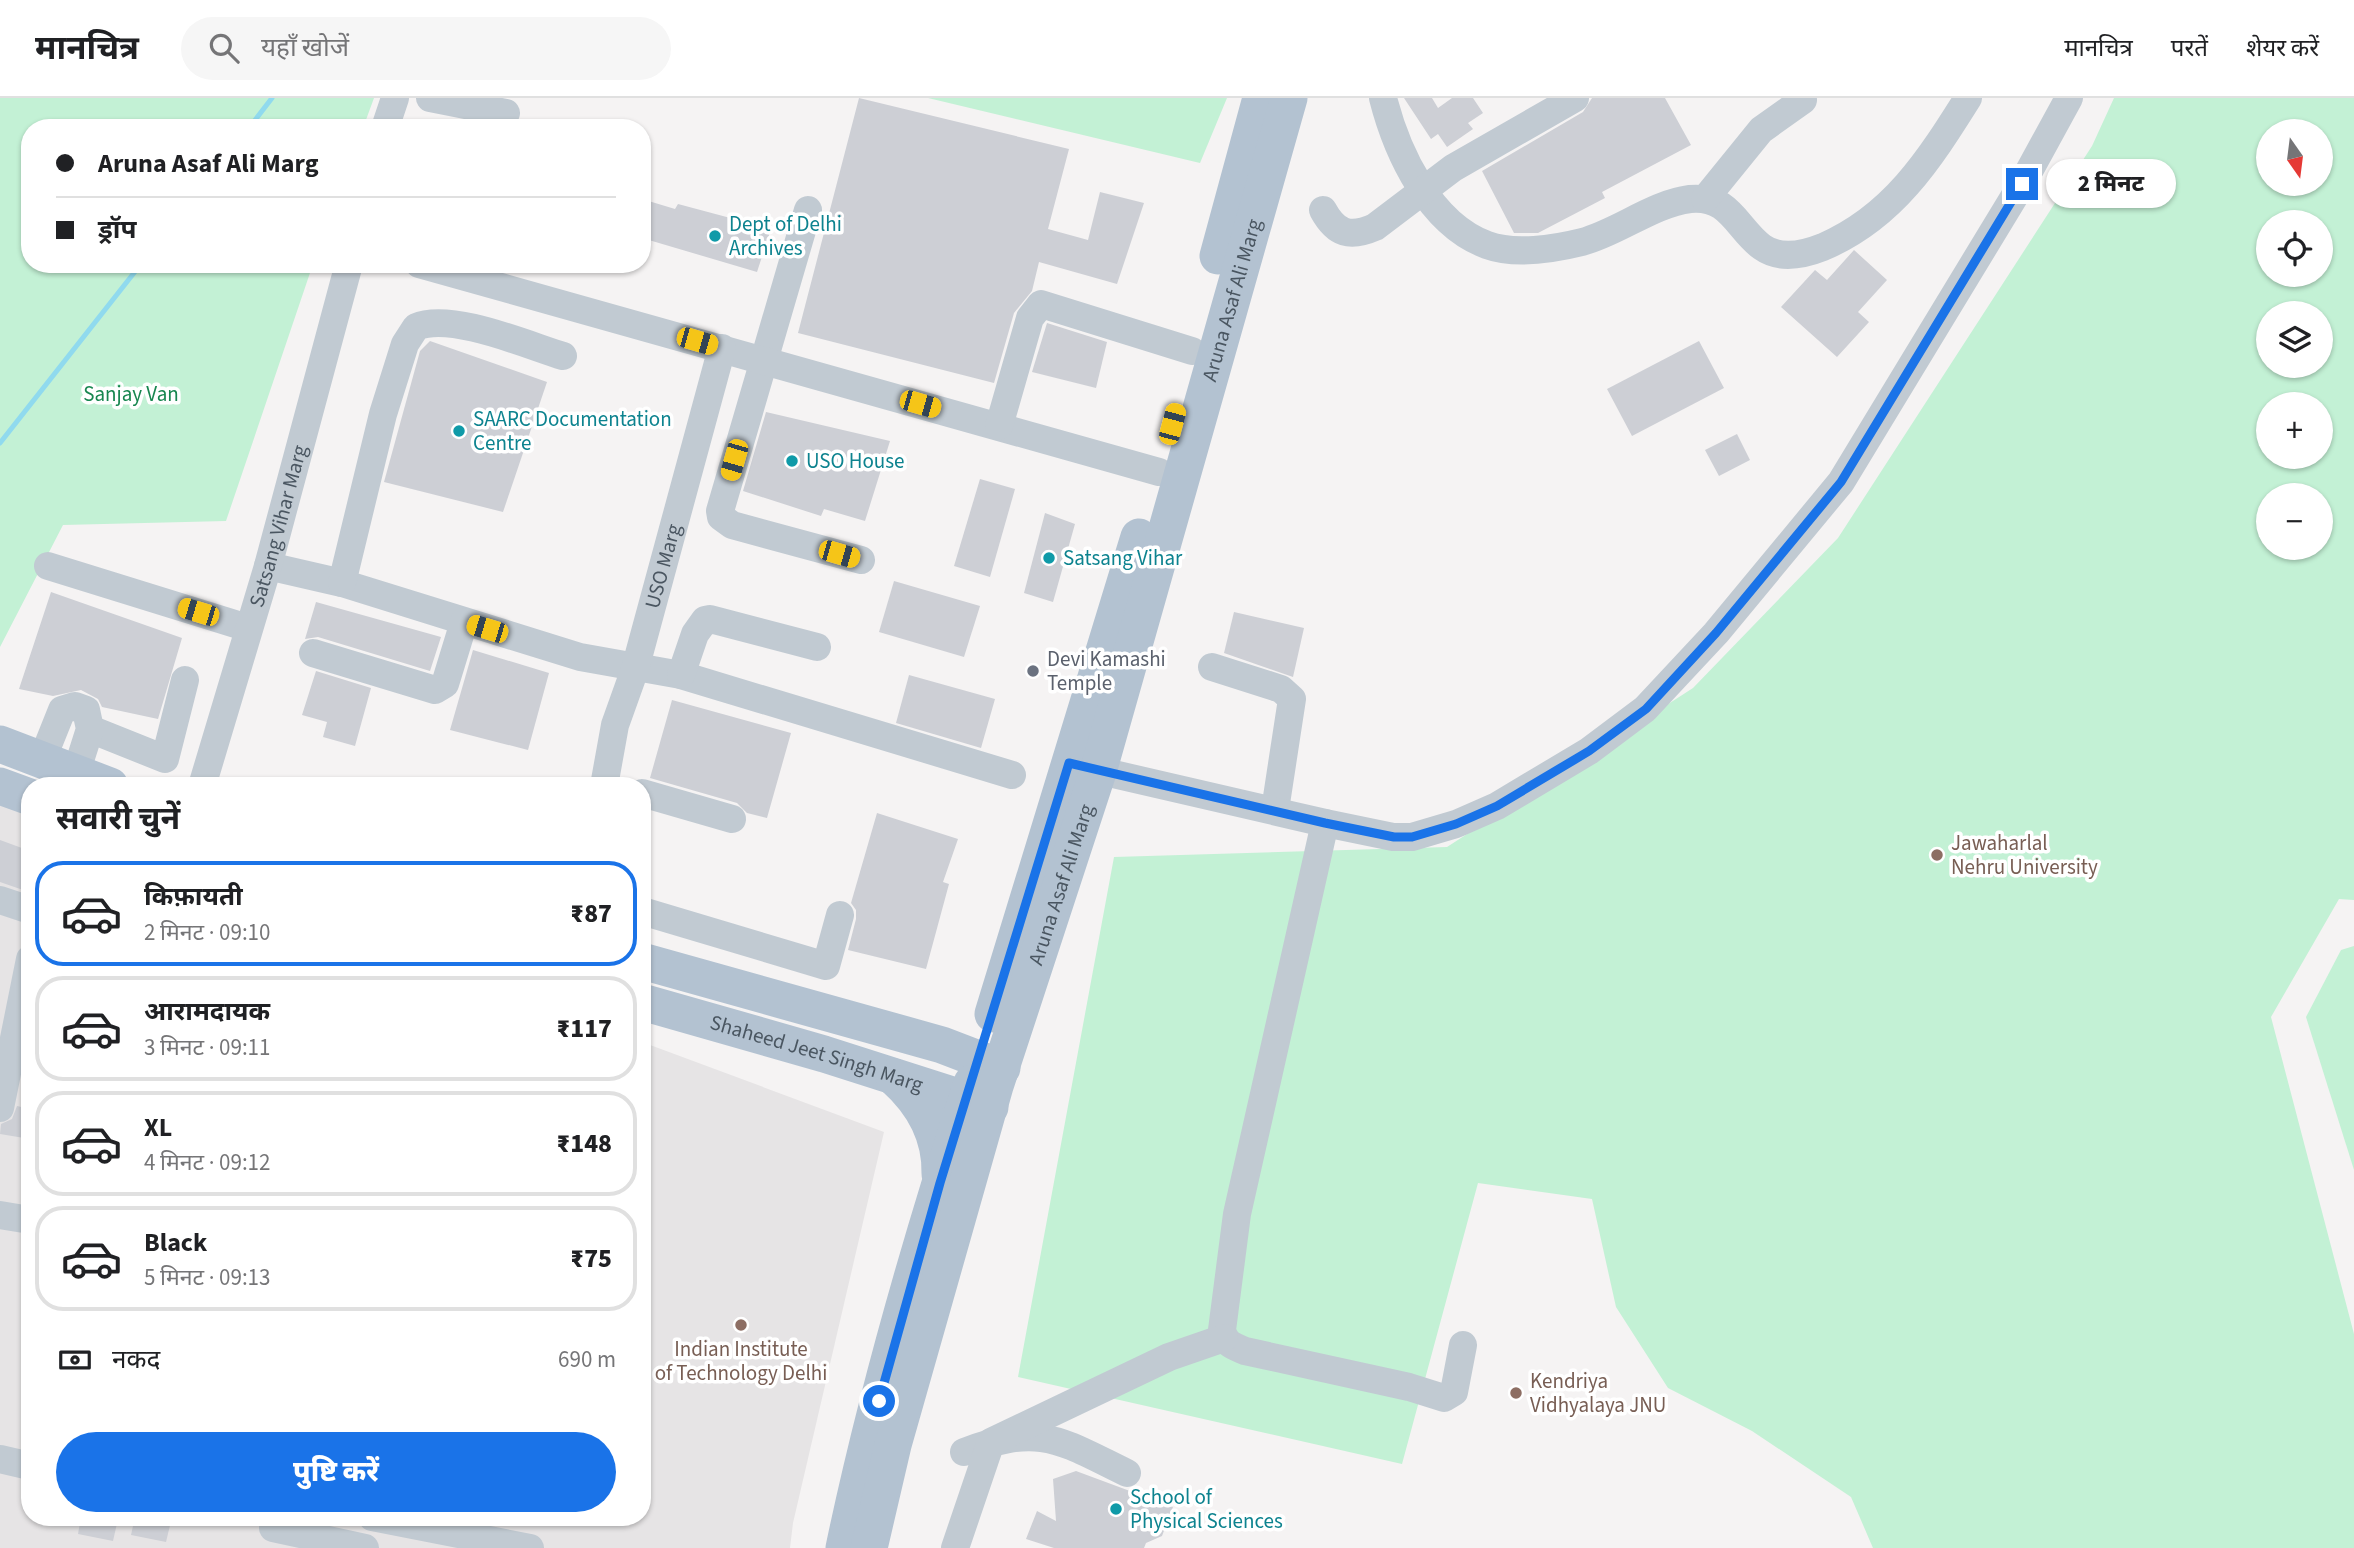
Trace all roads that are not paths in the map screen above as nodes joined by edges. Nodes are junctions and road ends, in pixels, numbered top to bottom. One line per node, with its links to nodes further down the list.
1 (395, 98): 12 (street)
2 (430, 98): 11 (street)
3 (1261, 98): 20 (main road, Aruna Asaf Ali Marg)
4 (1289, 98): 40 (main road, Aruna Asaf Ali Marg)
5 (1383, 98): 13 (street)
6 (1575, 98): 10 (street)
7 (1968, 98): 14 (street)
8 (2070, 98): 51 (street)
9 (1803, 100): 14 (street)
10 (1533, 109): 13 (street)
11 (506, 113)
12 (388, 119)
13 (1424, 189): 14 (street); 16 (street)
14 (1705, 199)
15 (808, 210): 22 (street)
16 (1323, 210)
17 (347, 273): 27 (street, Satsang Vihar Marg)
18 (451, 273): 19 (street)
19 (722, 348): 22 (street); 34 (street, USO Marg)
20 (1192, 351): 23 (street); 24 (main road, Aruna Asaf Ali Marg)
21 (563, 356): 28 (street)
22 (762, 359): 23 (street); 25 (street)
23 (999, 426): 24 (street)
24 (1159, 472): 40 (main road, Aruna Asaf Ali Marg)
25 (861, 560)
26 (48, 566): 30 (street)
27 (268, 566): 28 (street); 30 (street, Satsang Vihar Marg)
28 (342, 583): 29 (street)
29 (464, 622): 32 (street); 34 (street)
30 (248, 628): 44 (street, Satsang Vihar Marg)
31 (817, 647): 35 (street)
32 (313, 653)
33 (1212, 667): 49 (street)
34 (635, 669): 35 (street); 45 (street, USO Marg)
35 (681, 675): 42 (street)
36 (186, 680): 37 (street)
37 (90, 729): 39 (street); 41 (street)
38 (0, 744): 39 (main road)
39 (42, 760): 41 (main road)
40 (1084, 768): 49 (street); 61 (main road, Aruna Asaf Ali Marg)
41 (76, 773): 43 (main road)
42 (1012, 775)
43 (86, 777)
44 (206, 777)
45 (610, 777)
46 (0, 786): 47 (main road)
47 (21, 794)
48 (651, 796): 50 (street)
49 (1275, 810): 51 (street)
50 (732, 819)
51 (1325, 823): 68 (street)
52 (0, 900): 53 (street)
53 (21, 908)
54 (651, 914): 55 (street)
55 (840, 915)
56 (0, 920): 57 (street)
57 (21, 928)
58 (651, 964): 61 (main road, Shaheed Jeet Singh Marg)
59 (21, 1004): 64 (street)
60 (651, 1005): 62 (main road, Shaheed Jeet Singh Marg)
61 (990, 1064): 63 (main road, Aruna Asaf Ali Marg)
62 (894, 1077): 63 (main road, Shaheed Jeet Singh Marg); 65 (main road)
63 (978, 1103): 65 (main road, Aruna Asaf Ali Marg); 80 (main road, Aruna Asaf Ali Marg)
64 (0, 1108)
65 (940, 1183): 79 (main road, Aruna Asaf Ali Marg)
66 (0, 1214): 67 (street)
67 (21, 1218)
68 (1224, 1338): 69 (street); 70 (street)
69 (1463, 1345)
70 (991, 1442): 71 (street); 74 (street); 81 (street)
71 (964, 1452)
72 (0, 1459): 73 (street)
73 (21, 1464)
74 (1127, 1473)
75 (272, 1526): 77 (street)
76 (466, 1526): 78 (street)
77 (365, 1548)
78 (530, 1548)
79 (844, 1548)
80 (869, 1548)
81 (955, 1548)

